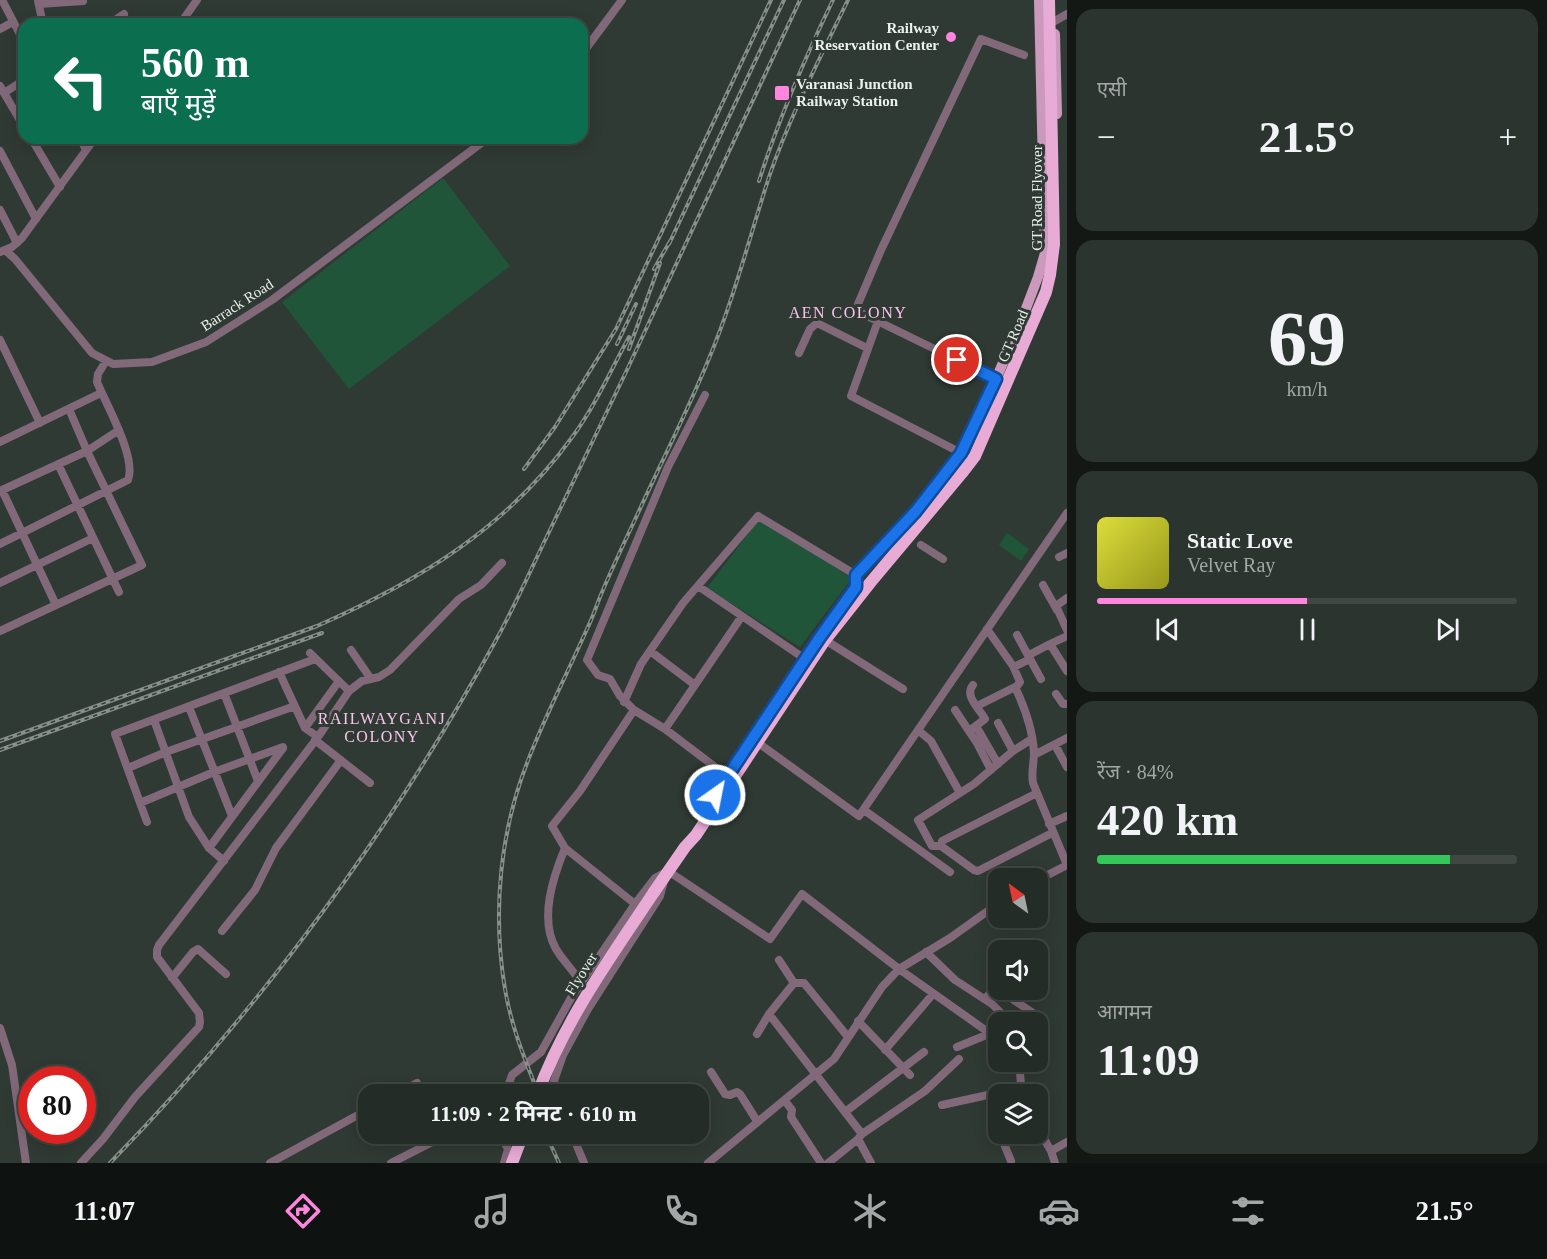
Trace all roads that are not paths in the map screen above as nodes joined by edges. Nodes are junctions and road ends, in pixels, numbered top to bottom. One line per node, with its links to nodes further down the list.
1 (197, 0): 13 (street)
2 (622, 0): 18 (street)
3 (1041, 0): 43 (main road, GT Road); 66 (highway, GT Road Flyover)
4 (1049, 0): 66 (highway, GT Road Flyover)
5 (1054, 0): 14 (main road, GT Road)
6 (2, 1): 15 (street)
7 (83, 1): 8 (street)
8 (39, 2): 11 (street)
9 (124, 14): 12 (street)
10 (1067, 14): 14 (street)
11 (42, 18)
12 (118, 18)
13 (184, 18)
14 (1055, 21): 20 (main road, GT Road)
15 (13, 22): 16 (street); 17 (street)
16 (0, 29)
17 (18, 31)
18 (588, 46)
19 (1024, 55): 38 (street)
20 (1060, 74): 22 (main road); 26 (main road, GT Road)
21 (18, 83): 23 (street)
22 (1067, 86)
23 (2, 90): 25 (street)
24 (1067, 110): 26 (main road)
25 (18, 117)
26 (1057, 121): 66 (main road, GT Road)
27 (35, 144): 33 (street)
28 (83, 144): 32 (street)
29 (90, 144): 32 (street)
30 (480, 144): 42 (street, Barrack Road)
31 (0, 150): 35 (street)
32 (86, 150): 33 (street)
33 (60, 187): 35 (street)
34 (0, 210): 36 (street)
35 (36, 219): 36 (street)
36 (17, 243): 37 (street)
37 (3, 251): 42 (street)
38 (878, 321): 40 (street); 43 (street)
39 (0, 340): 47 (street)
40 (867, 348): 41 (street); 51 (street)
41 (799, 353)
42 (106, 361): 44 (street)
43 (996, 379): 51 (main road, GT Road)
44 (102, 393): 46 (street); 48 (street)
45 (705, 395): 98 (street)
46 (69, 409): 47 (street); 50 (street)
47 (40, 423): 49 (street)
48 (119, 430): 50 (street); 53 (street)
49 (0, 442)
50 (87, 451): 52 (street); 53 (street)
51 (961, 453): 66 (main road, GT Road)
52 (58, 464): 54 (street); 55 (street)
53 (106, 490): 55 (street); 64 (street)
54 (1, 491): 57 (street)
55 (78, 506): 57 (street); 58 (street)
56 (1067, 513): 74 (street)
57 (22, 533): 59 (street); 63 (street)
58 (93, 538): 63 (street); 64 (street)
59 (0, 544)
60 (921, 545): 61 (street)
61 (943, 559)
62 (502, 563): 88 (street)
63 (37, 564): 65 (street); 71 (street)
64 (112, 579): 69 (street); 71 (street)
65 (0, 583)
66 (862, 583): 68 (street); 79 (highway, GT Road)
67 (1043, 585): 72 (street)
68 (698, 586): 73 (street); 82 (street)
69 (119, 592)
70 (1067, 598): 72 (street)
71 (56, 605): 76 (street)
72 (1057, 610): 75 (street)
73 (742, 616): 84 (street); 91 (street)
74 (987, 629): 85 (street); 111 (street)
75 (1067, 630)
76 (0, 632)
77 (1017, 635): 83 (street)
78 (1067, 636): 80 (street)
79 (823, 639): 84 (highway, GT Road); 94 (street); 117 (highway, GT Road)
80 (1050, 644): 83 (street); 86 (street)
81 (351, 650): 88 (street)
82 (650, 651): 91 (street); 98 (street)
83 (1030, 657): 85 (street); 89 (street)
84 (805, 659): 129 (highway, GT Road)
85 (1014, 667): 93 (street)
86 (1067, 671)
87 (279, 672): 90 (street); 96 (street); 100 (street)
88 (370, 679): 95 (street)
89 (1041, 679)
90 (339, 681): 95 (street); 109 (street)
91 (695, 685): 110 (street)
92 (973, 685): 101 (street)
93 (1015, 687): 101 (street); 116 (street)
94 (903, 689)
95 (349, 691): 115 (street)
96 (224, 693): 102 (street); 108 (street)
97 (1056, 694): 99 (street)
98 (624, 702): 103 (street)
99 (1067, 704)
100 (296, 706): 108 (street); 109 (street)
101 (977, 706): 107 (street)
102 (189, 707): 105 (street); 113 (street)
103 (634, 710): 110 (street); 145 (street)
104 (955, 710): 112 (street)
105 (154, 720): 120 (street); 126 (street)
106 (998, 723): 119 (street)
107 (976, 726): 112 (street); 124 (street)
108 (236, 727): 113 (street); 122 (street)
109 (305, 728): 115 (street)
110 (665, 729): 129 (street)
111 (918, 730): 133 (street); 136 (street)
112 (969, 731): 127 (street)
113 (202, 738): 120 (street); 128 (street)
114 (1067, 738): 118 (street)
115 (317, 739): 123 (street); 146 (street)
116 (1032, 739): 119 (street); 121 (street)
117 (757, 742): 136 (street); 143 (highway, GT Road)
118 (1055, 745): 121 (street); 125 (street)
119 (1013, 751): 124 (street)
120 (166, 752): 126 (street); 132 (street)
121 (1034, 755): 134 (street)
122 (248, 758): 128 (street); 130 (street); 130 (street)
123 (341, 760): 131 (street); 153 (street)
124 (998, 764): 127 (street)
125 (1067, 766)
126 (128, 768): 135 (street)
127 (991, 770): 133 (street)
128 (214, 772): 132 (street); 137 (street)
129 (727, 776): 143 (highway, GT Road)
130 (258, 781): 137 (street)
131 (370, 783)
132 (180, 786): 135 (street); 144 (street)
133 (960, 793): 142 (street)
134 (1037, 793): 140 (street); 142 (street)
135 (140, 802): 139 (street)
136 (864, 810): 148 (street)
137 (232, 816): 144 (street)
138 (1067, 816): 140 (street)
139 (147, 822)
140 (1049, 824): 141 (street)
141 (1052, 833): 142 (street); 147 (street)
142 (941, 846)
143 (685, 847): 149 (highway, Flyover)
144 (209, 848): 146 (street)
145 (565, 849): 151 (street); 159 (street)
146 (224, 861): 158 (street)
147 (1067, 865): 150 (street)
148 (950, 872)
149 (666, 874): 151 (street); 156 (street); 172 (street); 180 (highway, Flyover, bridge)
150 (1048, 875)
151 (635, 904): 159 (street)
152 (988, 911): 154 (street)
153 (222, 932)
154 (926, 952): 156 (street); 162 (street)
155 (779, 960): 160 (street)
156 (899, 969): 161 (street); 166 (street)
157 (226, 974): 158 (street)
158 (172, 978): 201 (street)
159 (581, 983): 170 (street)
160 (794, 983): 165 (street); 169 (street)
161 (933, 994): 171 (street); 173 (street)
162 (985, 999): 163 (street); 164 (street)
163 (999, 1012)
164 (1032, 1012)
165 (769, 1014): 168 (street); 178 (street)
166 (858, 1021): 169 (street); 173 (street)
167 (0, 1028): 200 (street)
168 (757, 1034)
169 (848, 1037): 178 (street)
170 (549, 1038): 172 (street); 179 (street)
171 (957, 1047)
172 (566, 1048): 181 (street)
173 (885, 1050): 177 (street)
174 (924, 1052): 177 (street)
175 (959, 1059): 188 (street)
176 (711, 1072): 187 (street)
177 (907, 1072): 185 (street)
178 (816, 1073): 183 (street); 185 (street)
179 (509, 1084)
180 (542, 1084)
181 (555, 1084)
182 (988, 1095): 184 (street)
183 (785, 1101): 187 (street); 207 (street)
184 (942, 1105)
185 (845, 1113): 188 (street)
186 (358, 1115): 202 (street)
187 (757, 1121): 199 (street)
188 (860, 1137): 208 (street); 209 (street)
189 (1067, 1142): 196 (street)
190 (432, 1144): 197 (street)
191 (505, 1144): 204 (street)
192 (519, 1144): 205 (highway)
193 (576, 1144): 206 (street)
194 (1005, 1144): 198 (street)
195 (1047, 1144): 196 (street)
196 (1051, 1150): 210 (street)
197 (409, 1159): 203 (street)
198 (1011, 1161)
199 (712, 1162)
200 (26, 1163)
201 (81, 1163)
202 (270, 1163)
203 (391, 1163)
204 (504, 1163)
205 (512, 1163)
206 (584, 1163)
207 (820, 1163)
208 (828, 1163)
209 (871, 1163)
210 (1055, 1163)

